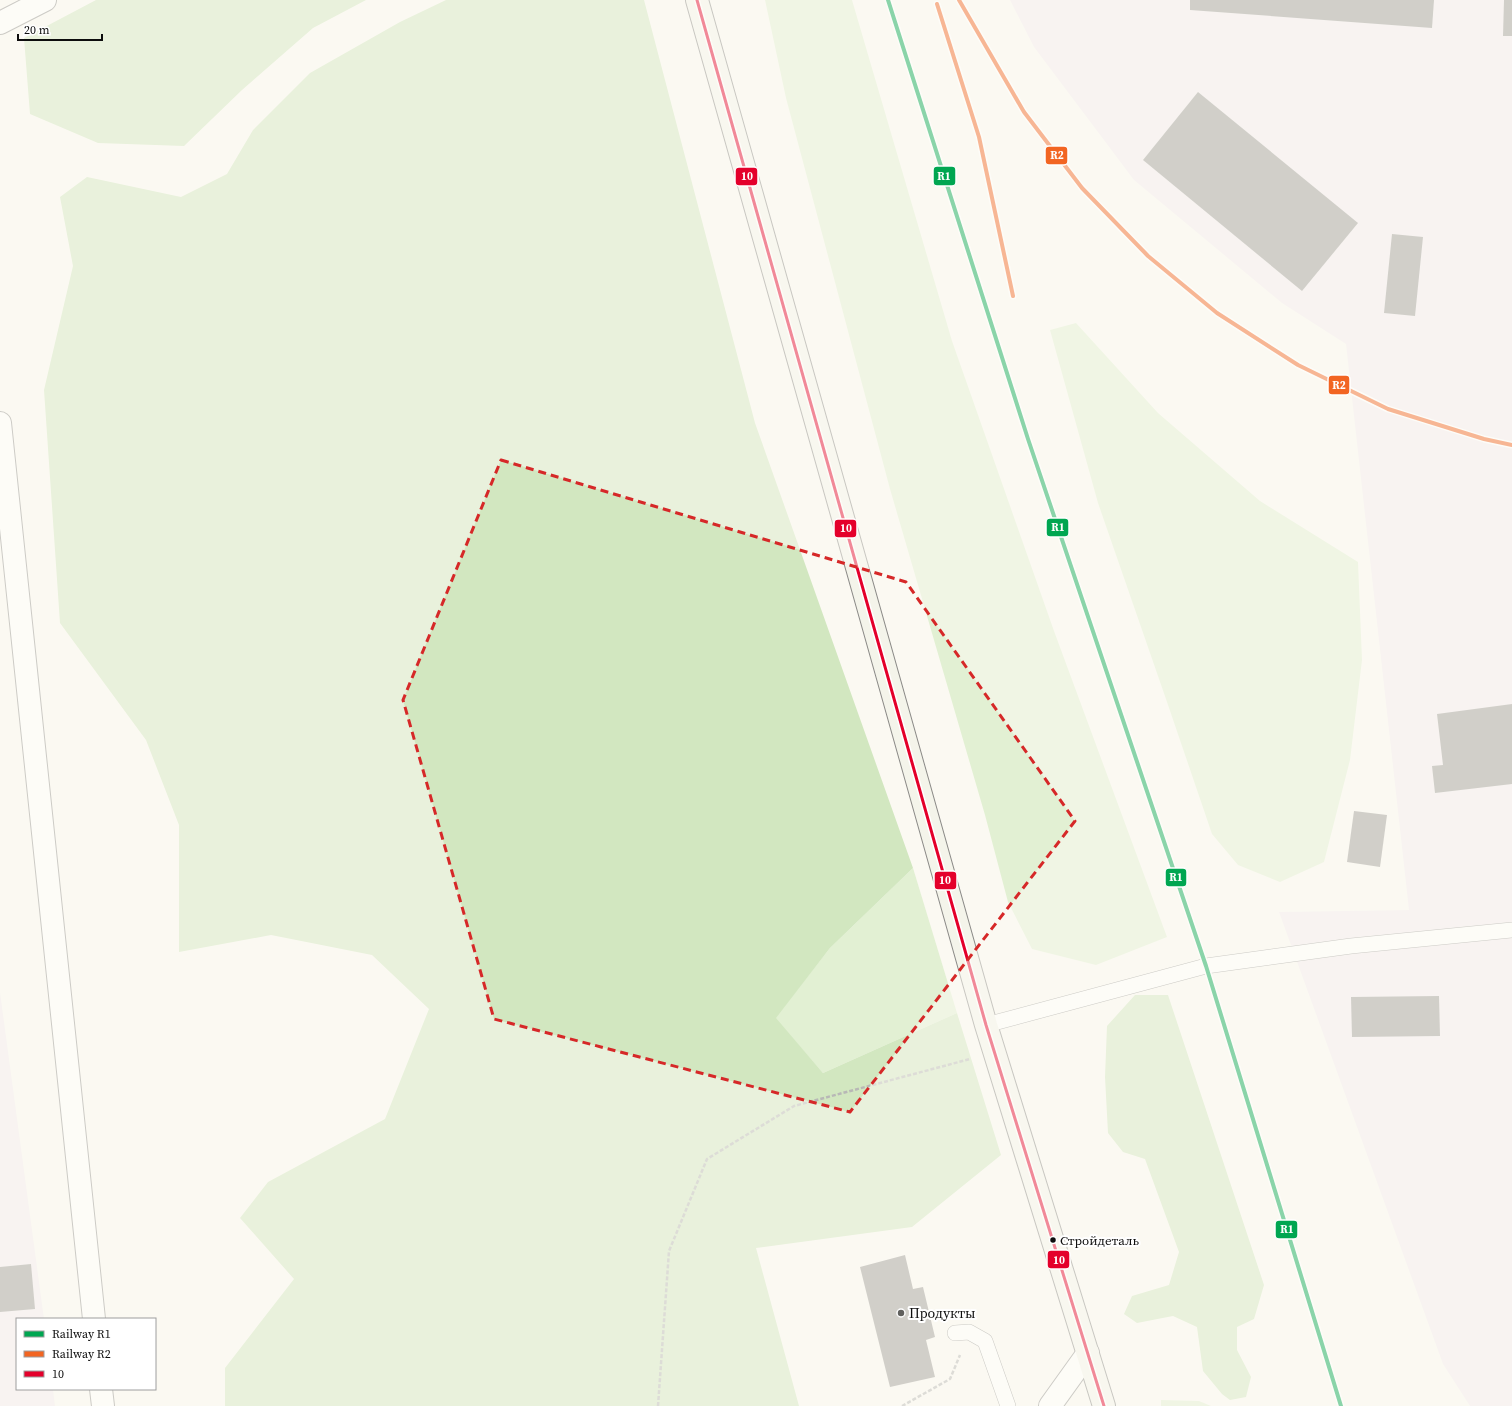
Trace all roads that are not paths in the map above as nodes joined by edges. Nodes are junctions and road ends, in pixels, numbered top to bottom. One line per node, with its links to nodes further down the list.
1 (45, 0): 3 (street)
2 (697, 0): 6 (street)
3 (0, 23)
4 (0, 423): 7 (street)
5 (1512, 930): 6 (lane)
6 (986, 1025): 9 (street)
7 (94, 1318)
8 (962, 1332): 12 (lane)
9 (1088, 1354): 13 (street); 14 (street)
10 (101, 1390): 11 (street)
11 (103, 1406)
12 (1008, 1406)
13 (1050, 1406)
14 (1104, 1406)

